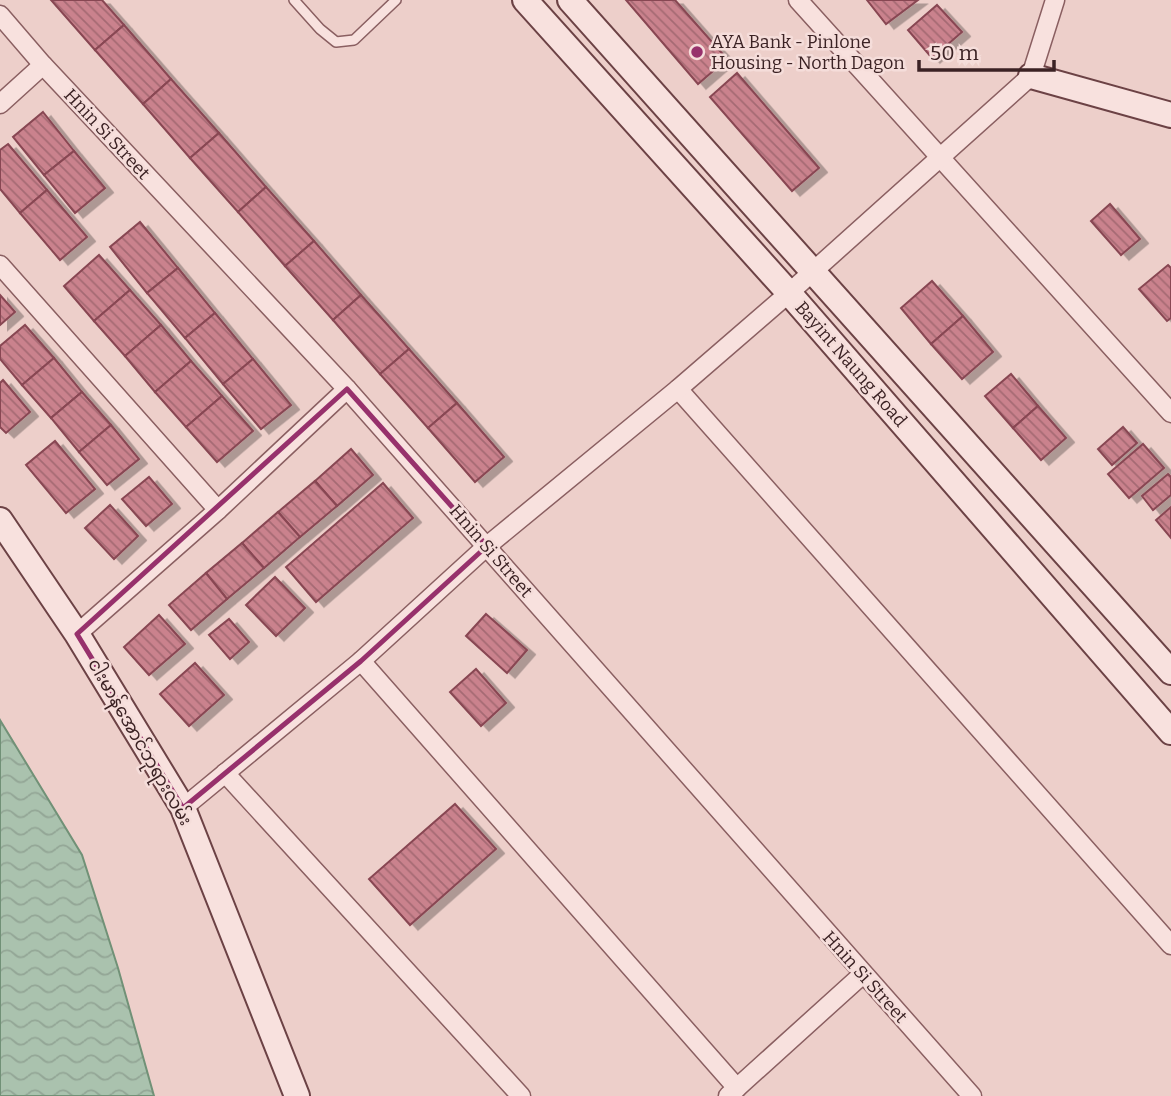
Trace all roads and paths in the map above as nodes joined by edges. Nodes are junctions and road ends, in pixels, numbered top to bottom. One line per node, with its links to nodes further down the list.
1 (294, 0): 2 (lane)
2 (396, 0)
3 (525, 0): 15 (main road, Bayint Naung Road)
4 (570, 0): 14 (main road, Bayint Naung Road)
5 (798, 0): 12 (street)
6 (1055, 0): 9 (street)
7 (0, 15): 8 (street, Hnin Si Street)
8 (43, 65): 10 (street); 16 (street, Hnin Si Street)
9 (1031, 76): 11 (main road); 12 (street)
10 (0, 104)
11 (1171, 115)
12 (941, 159): 14 (street); 18 (street)
13 (0, 265): 19 (street)
14 (814, 271): 15 (street); 24 (main road, Bayint Naung Road)
15 (789, 293): 17 (street); 25 (main road, Bayint Naung Road)
16 (347, 389): 19 (street); 21 (street, Hnin Si Street)
17 (678, 389): 21 (street); 29 (street)
18 (1171, 413)
19 (218, 510): 22 (street)
20 (0, 520): 22 (main road, ငါးမာန်အောင်ဘုရားလမ်း)
21 (487, 547): 23 (street); 30 (street, Hnin Si Street)
22 (77, 634): 28 (main road, ငါးမာန်အောင်ဘုရားလမ်း)
23 (361, 661): 27 (street); 31 (street)
24 (1169, 671): 25 (main road)
25 (1137, 694): 26 (main road, Bayint Naung Road)
26 (1171, 732)
27 (225, 773): 28 (street); 33 (street)
28 (183, 808): 32 (main road, ငါးမာန်အောင်ဘုရားလမ်း)
29 (1171, 945)
30 (863, 974): 31 (street); 34 (street, Hnin Si Street)
31 (732, 1092)
32 (297, 1096)
33 (522, 1096)
34 (972, 1096)

